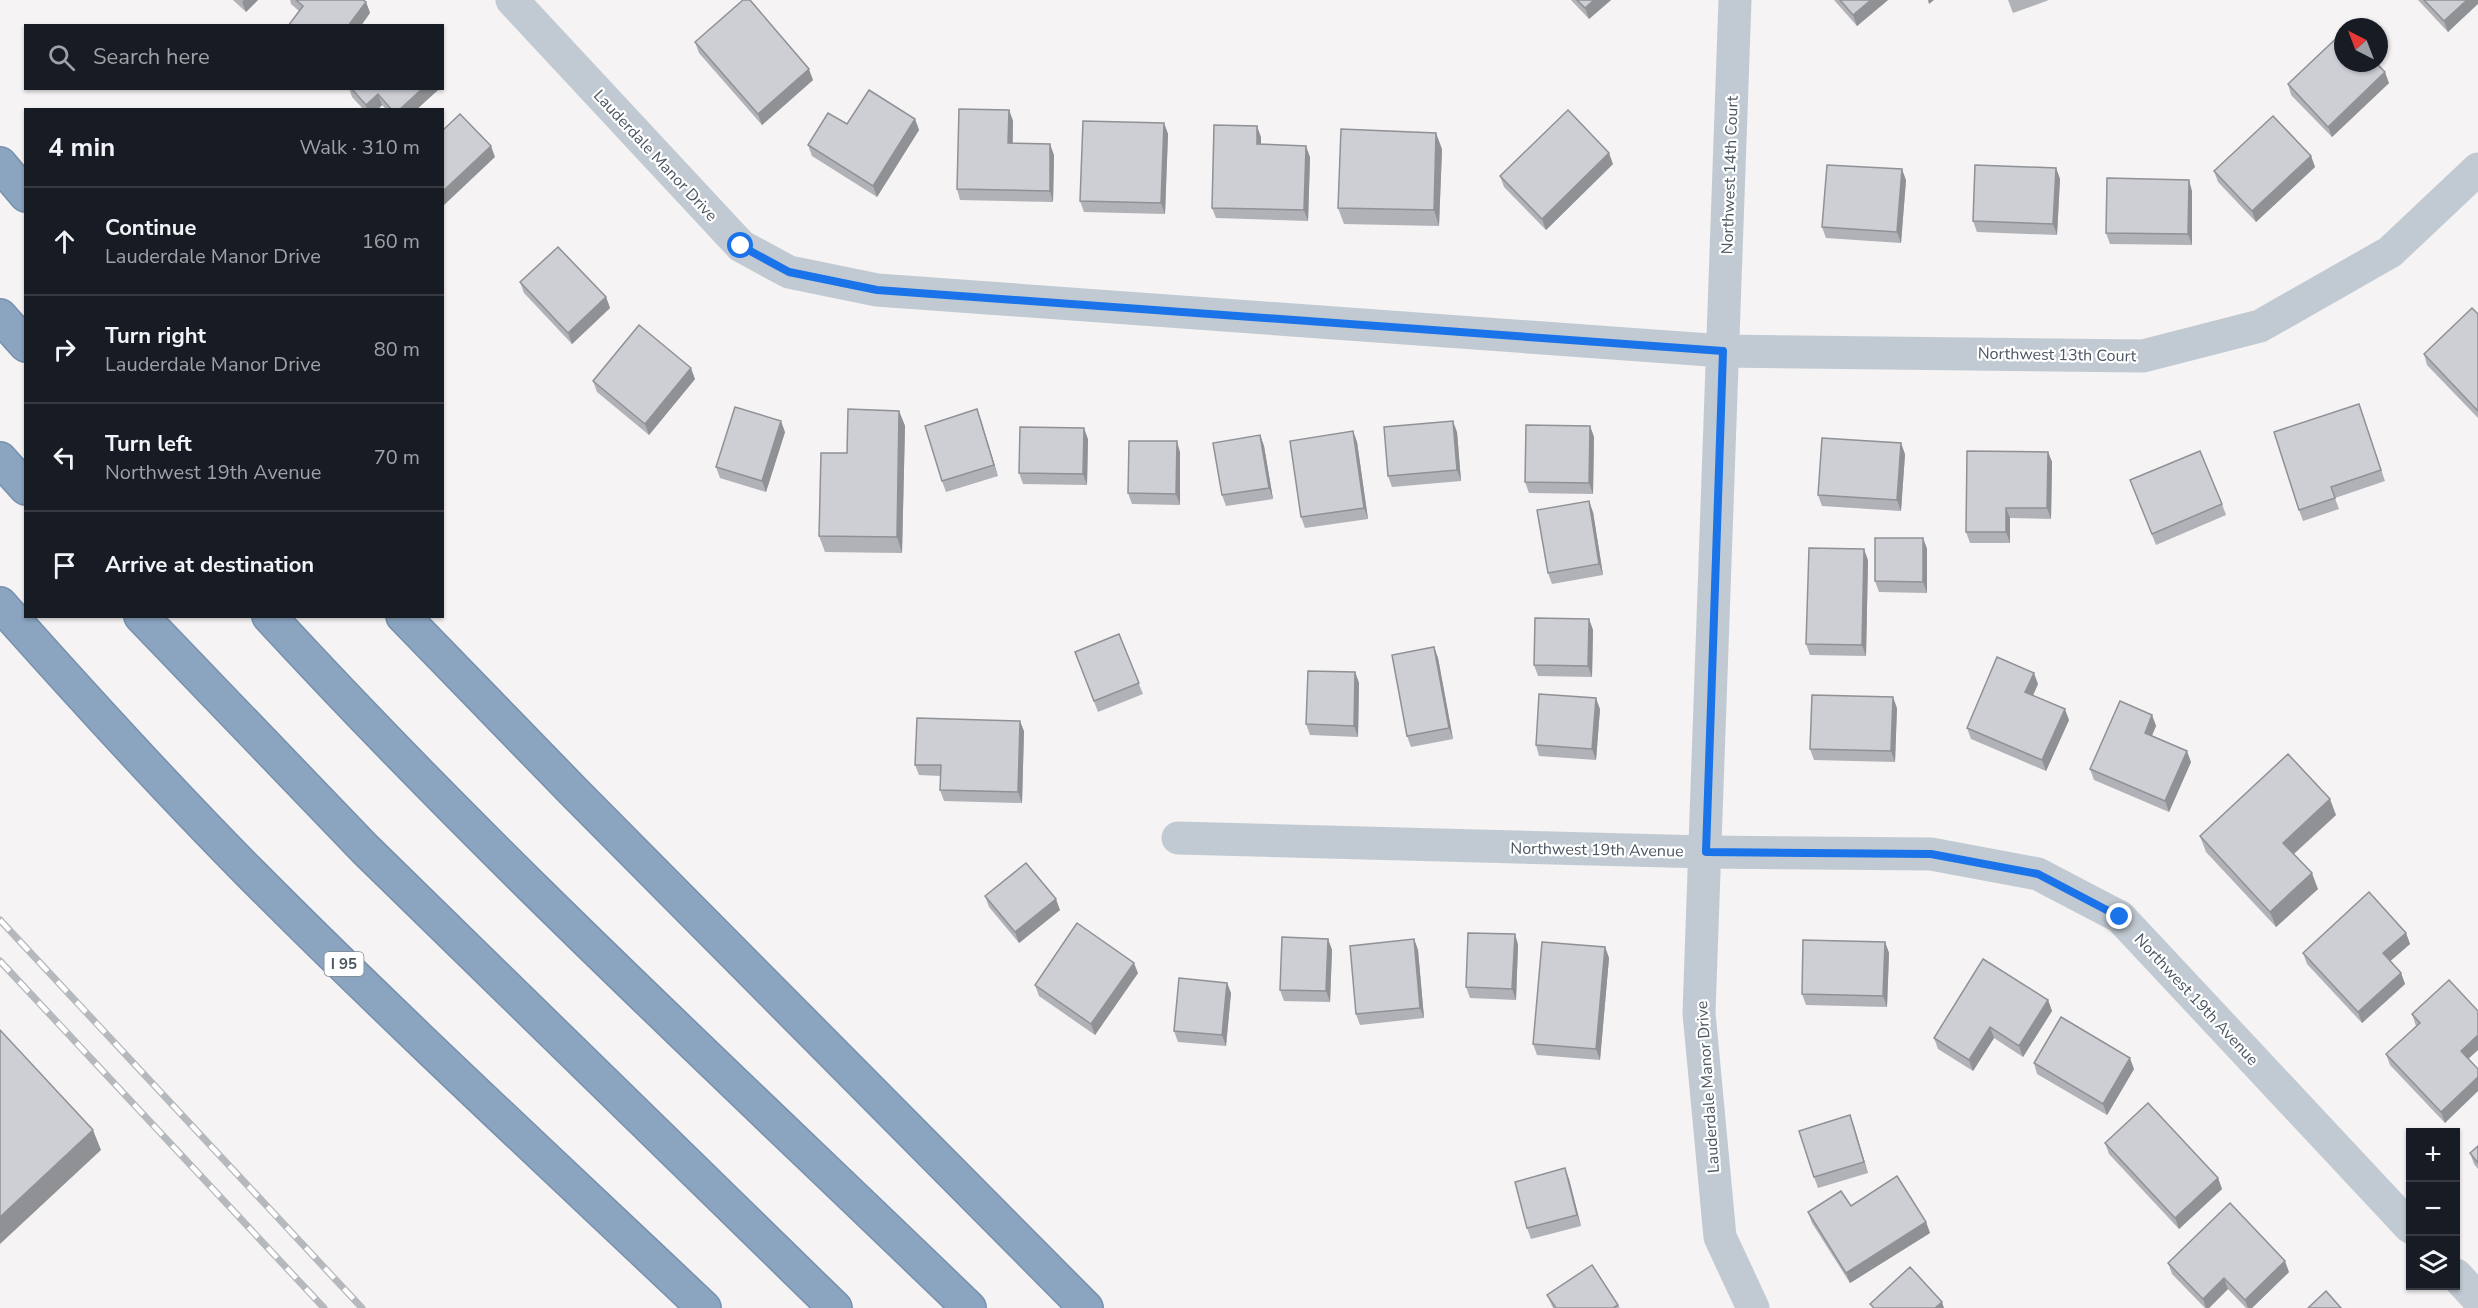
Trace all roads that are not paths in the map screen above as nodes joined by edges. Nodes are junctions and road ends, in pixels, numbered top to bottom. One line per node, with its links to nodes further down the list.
1 (512, 0): 8 (street, Lauderdale Manor Drive)
2 (1735, 0): 8 (street, Northwest 14th Court)
3 (0, 164): 5 (highway)
4 (2478, 169): 8 (street, Northwest 13th Court)
5 (24, 193)
6 (0, 316): 7 (highway)
7 (24, 343)
8 (1723, 351): 16 (street, Lauderdale Manor Drive)
9 (0, 459): 10 (highway)
10 (24, 486)
11 (0, 604): 20 (highway, I 95)
12 (143, 618): 21 (highway)
13 (271, 618): 22 (highway)
14 (405, 618): 23 (highway)
15 (1178, 838): 16 (street, Northwest 19th Avenue)
16 (1706, 852): 17 (street, Northwest 19th Avenue); 24 (street, Lauderdale Manor Drive)
17 (2406, 1223)
18 (2460, 1279): 19 (street)
19 (2478, 1299)
20 (704, 1308)
21 (835, 1308)
22 (969, 1308)
23 (1086, 1308)
24 (1753, 1308)

